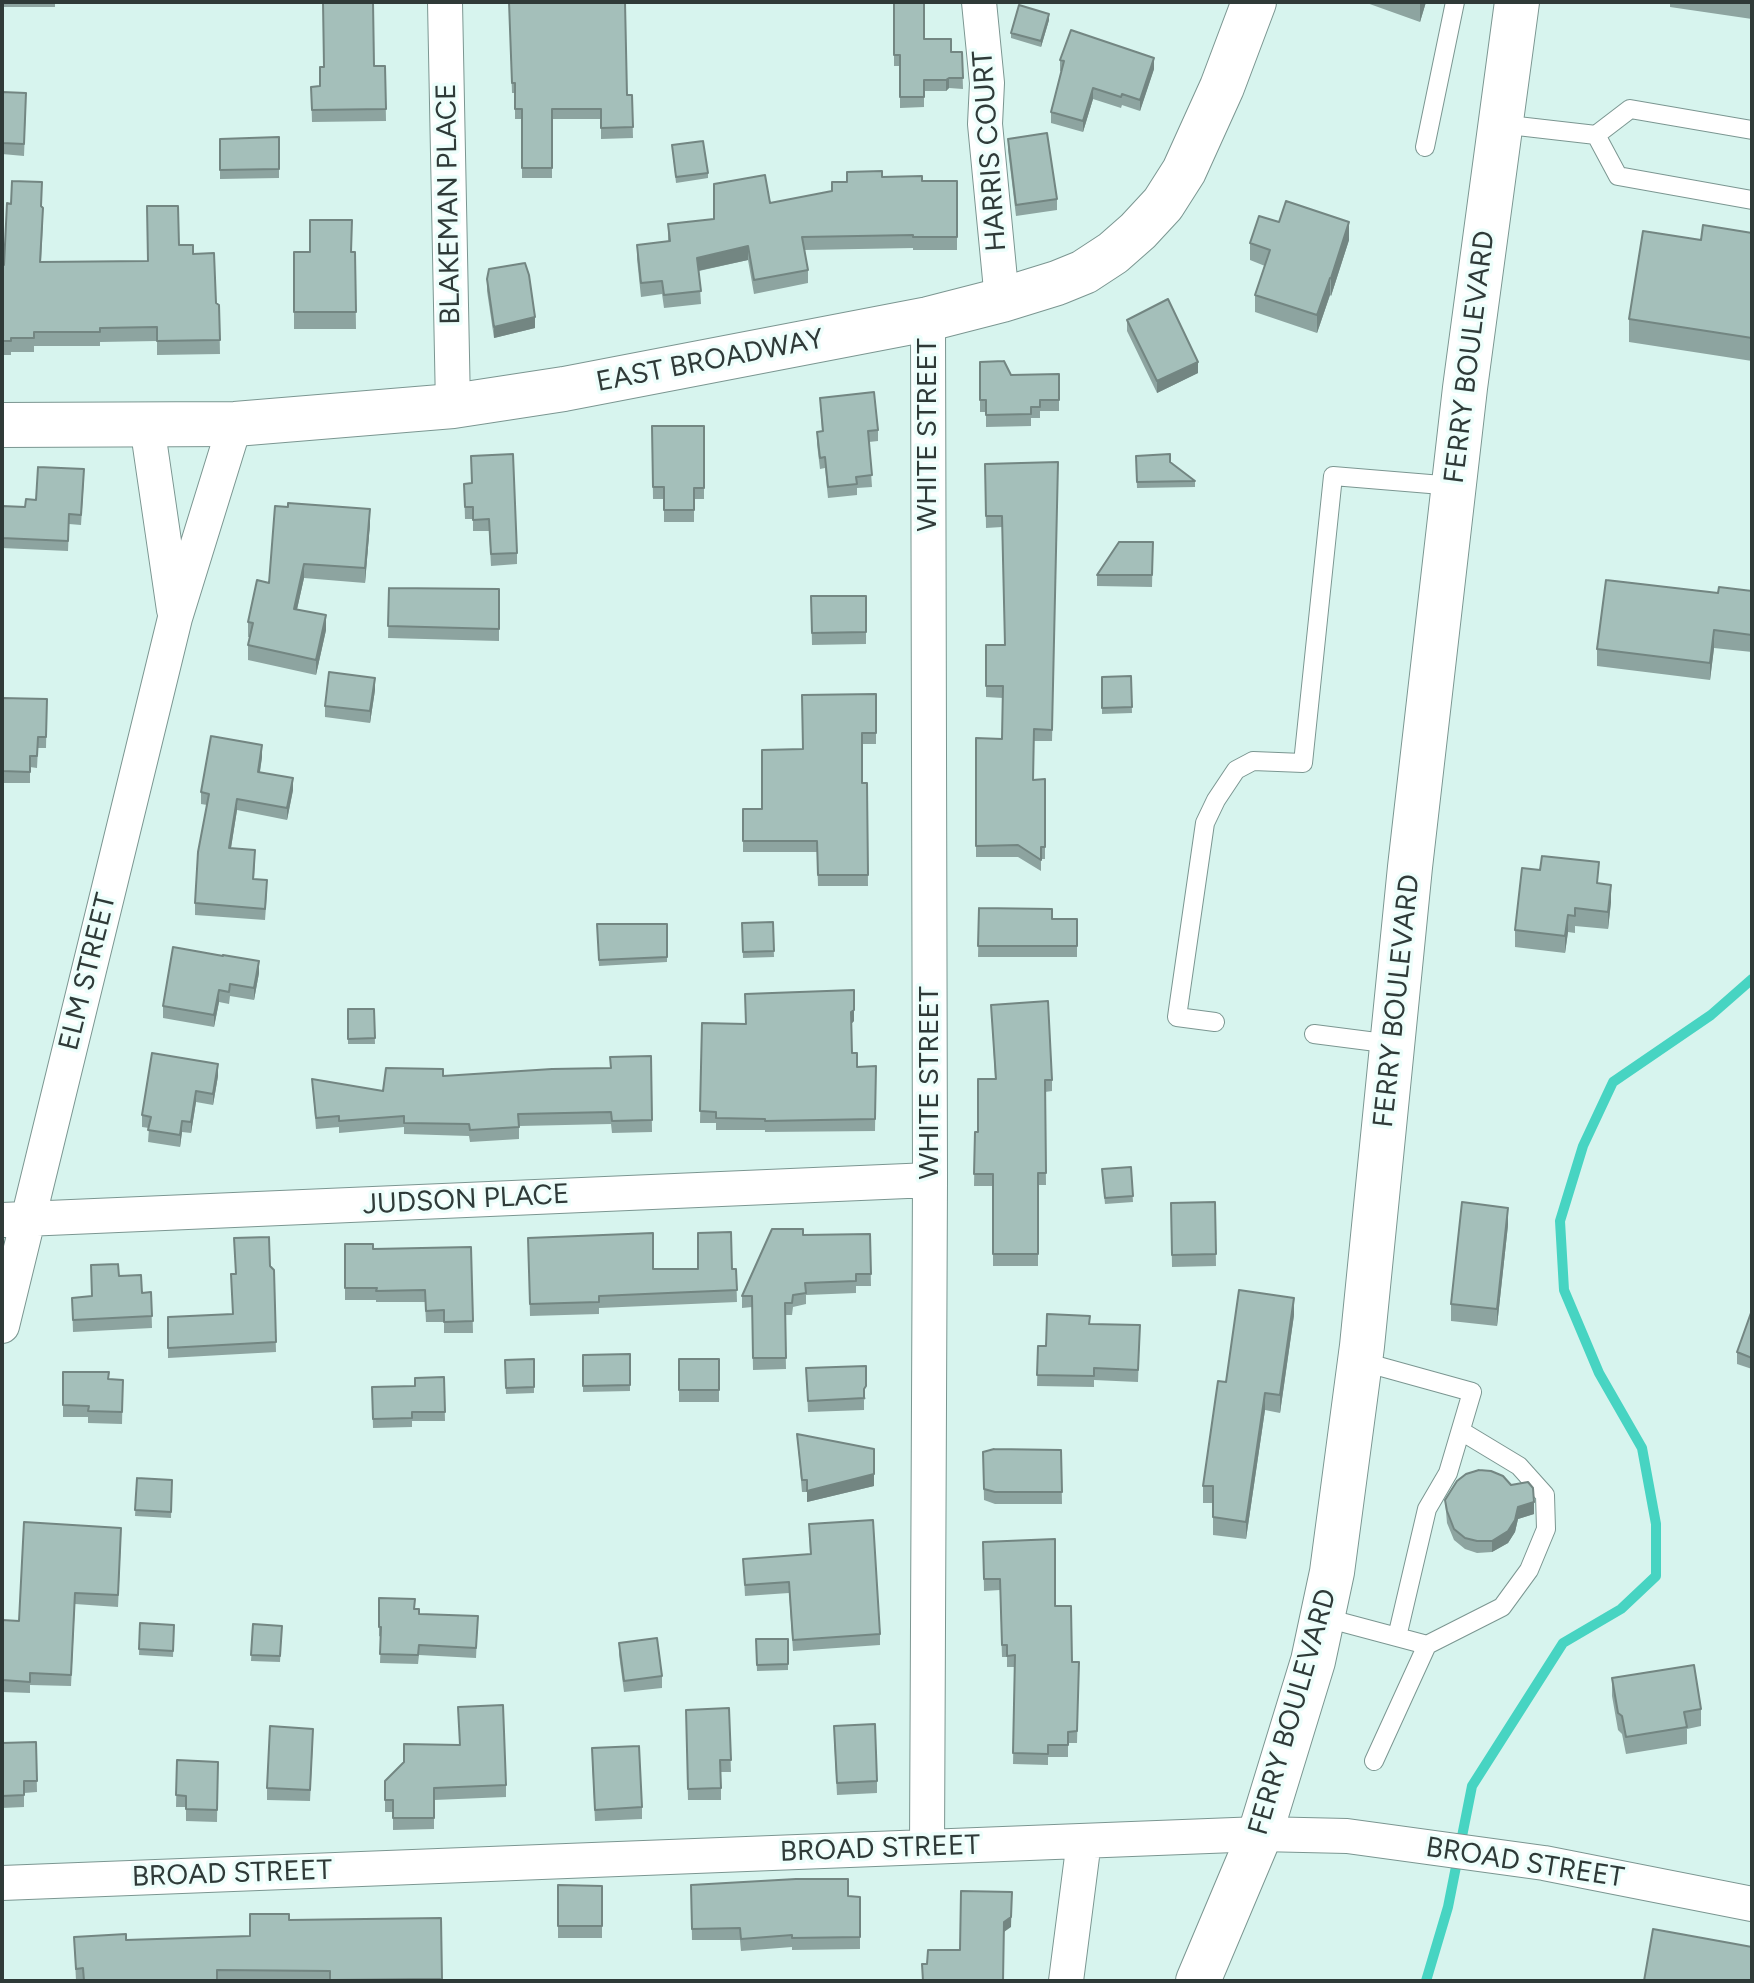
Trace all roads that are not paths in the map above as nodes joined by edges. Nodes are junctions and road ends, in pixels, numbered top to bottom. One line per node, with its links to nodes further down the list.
1 (445, 2): 13 (street, BLAKEMAN PLACE)
2 (979, 2): 11 (street, HARRIS COURT)
3 (1254, 2): 11 (main road, EAST BROADWAY)
4 (1455, 2): 9 (lane)
5 (1517, 2): 6 (main road, FERRY BOULEVARD)
6 (1500, 124): 8 (lane); 17 (main road, FERRY BOULEVARD)
7 (1752, 130): 8 (lane)
8 (1596, 135): 10 (lane)
9 (1425, 147)
10 (1752, 200)
11 (1002, 300): 12 (main road, EAST BROADWAY)
12 (928, 319): 13 (main road, EAST BROADWAY); 22 (street, WHITE STREET)
13 (453, 406): 14 (main road, EAST BROADWAY)
14 (235, 424): 16 (main road, EAST BROADWAY); 18 (street, ELM STREET)
15 (2, 425): 16 (main road, EAST BROADWAY)
16 (147, 425): 18 (street, ELM STREET)
17 (1454, 486): 19 (lane); 21 (main road, FERRY BOULEVARD)
18 (175, 618): 23 (street, ELM STREET)
19 (1215, 1022)
20 (1314, 1034): 21 (lane)
21 (1392, 1044): 25 (main road, FERRY BOULEVARD)
22 (930, 1180): 23 (street, JUDSON PLACE); 33 (street, WHITE STREET)
23 (15, 1220): 24 (street, ELM STREET)
24 (2, 1326)
25 (1360, 1361): 26 (lane); 27 (main road, FERRY BOULEVARD)
26 (1461, 1431): 28 (lane); 29 (lane)
27 (1322, 1617): 28 (lane); 31 (main road, FERRY BOULEVARD)
28 (1397, 1637): 29 (lane)
29 (1427, 1645): 30 (lane)
30 (1374, 1761)
31 (1260, 1834): 32 (street, BROAD STREET); 35 (street, BROAD STREET); 37 (main road, FERRY BOULEVARD)
32 (1084, 1841): 33 (street, BROAD STREET); 36 (street)
33 (927, 1847): 34 (street, BROAD STREET)
34 (2, 1883)
35 (1752, 1904)
36 (1066, 1981)
37 (1198, 1981)

